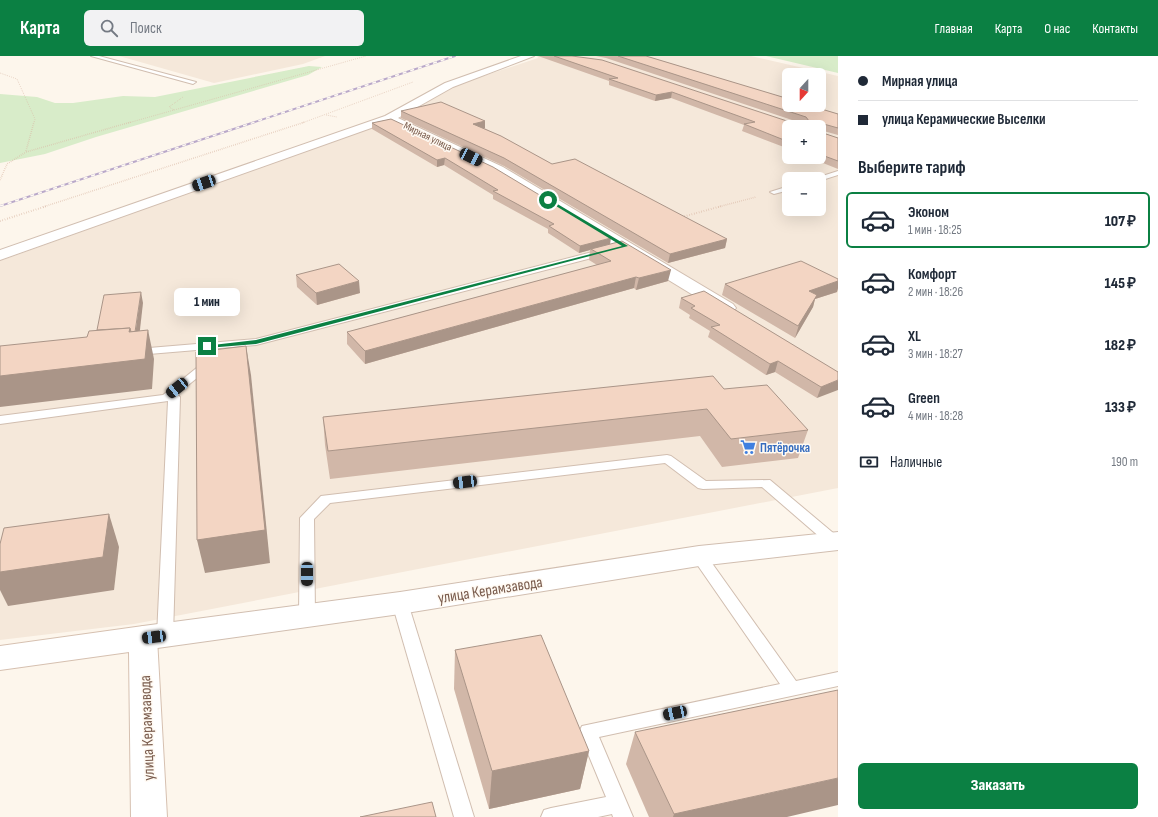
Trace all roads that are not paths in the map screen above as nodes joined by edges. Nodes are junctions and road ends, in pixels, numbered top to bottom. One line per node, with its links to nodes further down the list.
1 (92, 56): 3 (lane)
2 (530, 56): 4 (street)
3 (193, 82)
4 (389, 118): 9 (street, Мирная улица); 10 (street)
5 (838, 173): 6 (lane)
6 (826, 176)
7 (782, 190): 8 (lane)
8 (774, 192)
9 (625, 246): 11 (street, Мирная улица); 12 (lane)
10 (0, 255)
11 (738, 314)
12 (239, 344): 13 (lane); 14 (lane)
13 (127, 353)
14 (166, 398): 15 (lane); 20 (lane)
15 (0, 420)
16 (836, 541): 17 (street, улица Керамзавода); 19 (lane)
17 (699, 556): 18 (street, улица Керамзавода); 23 (lane)
18 (400, 603): 19 (street, улица Керамзавода); 26 (lane)
19 (307, 616): 20 (street, улица Керамзавода)
20 (154, 637): 21 (street, улица Керамзавода); 25 (street, улица Керамзавода)
21 (0, 658)
22 (838, 678): 23 (lane)
23 (792, 688): 24 (lane)
24 (620, 810): 27 (lane)
25 (149, 817)
26 (464, 817)
27 (551, 817)

